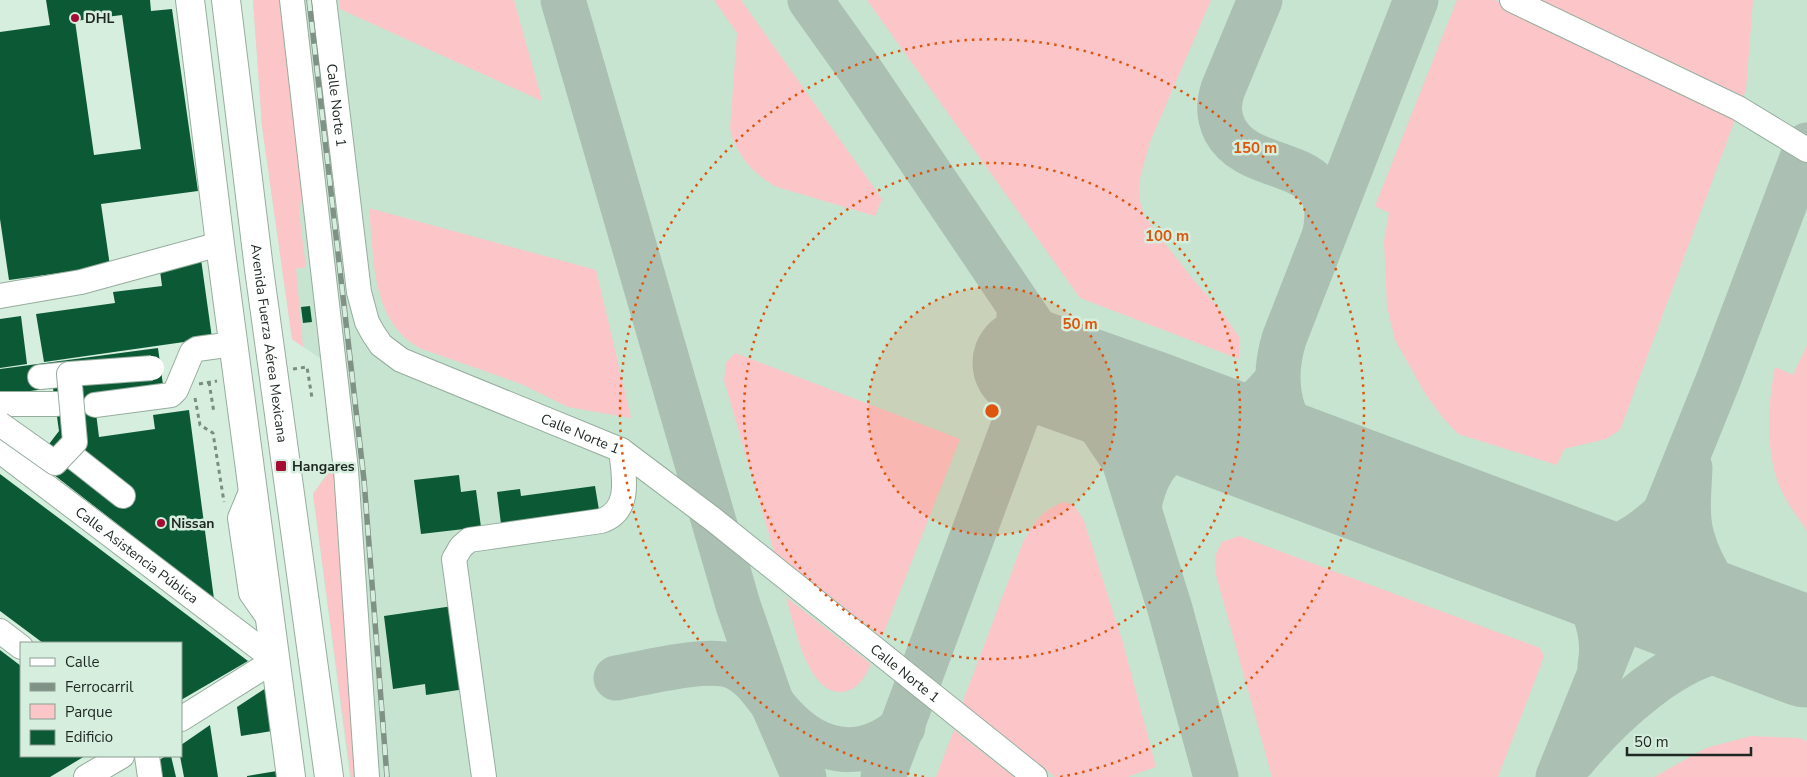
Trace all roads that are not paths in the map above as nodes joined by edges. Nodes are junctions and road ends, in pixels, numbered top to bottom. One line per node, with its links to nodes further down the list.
1 (190, 0): 9 (main road)
2 (199, 0): 32 (street)
3 (216, 0): 33 (street)
4 (226, 0): 34 (main road, Avenida Fuerza Aérea Mexicana)
5 (292, 0): 35 (street)
6 (324, 0): 19 (street, Calle Norte 1)
7 (1512, 0): 8 (street)
8 (1807, 150)
9 (220, 244): 10 (street); 11 (main road)
10 (0, 296)
11 (233, 344): 17 (street); 25 (main road)
12 (152, 368): 13 (street, bridge)
13 (69, 374): 14 (street); 21 (street, bridge)
14 (40, 377)
15 (0, 404): 16 (street)
16 (56, 404)
17 (95, 405)
18 (0, 424): 21 (street, bridge)
19 (621, 450): 36 (street); 37 (street, Calle Norte 1)
20 (0, 451): 25 (street, Calle Asistencia Pública)
21 (68, 452): 22 (street)
22 (122, 496)
23 (0, 631): 24 (street)
24 (20, 646)
25 (275, 660): 26 (street); 31 (main road)
26 (182, 718)
27 (120, 757): 29 (street)
28 (147, 757): 30 (street)
29 (86, 777)
30 (150, 777)
31 (291, 777)
32 (302, 777)
33 (318, 777)
34 (329, 777)
35 (367, 777)
36 (484, 777)
37 (1035, 777)

